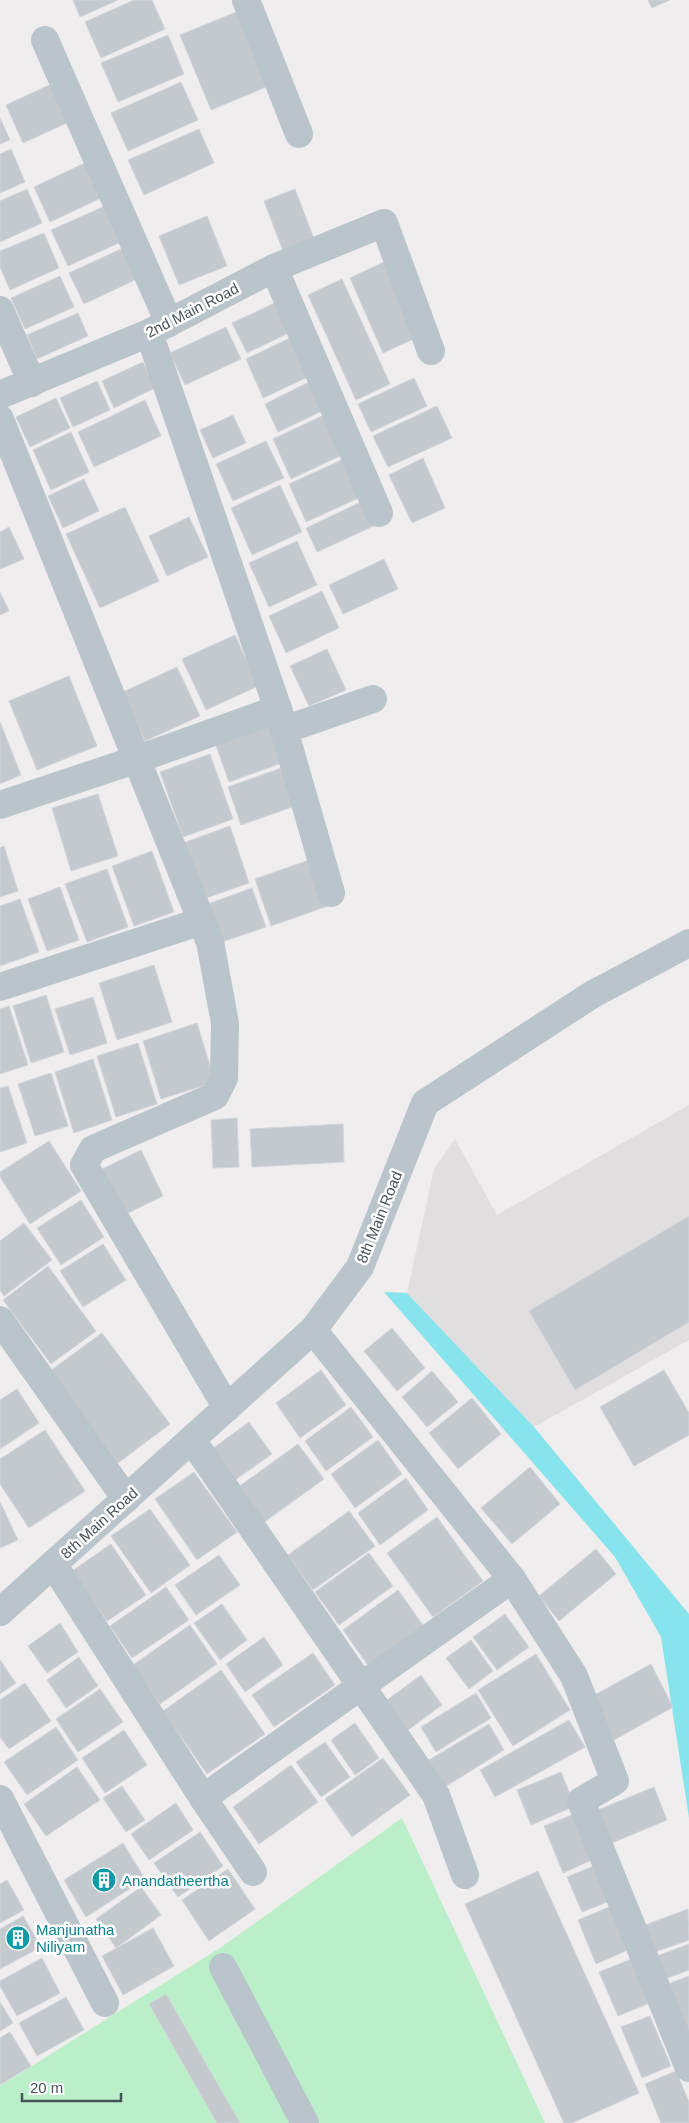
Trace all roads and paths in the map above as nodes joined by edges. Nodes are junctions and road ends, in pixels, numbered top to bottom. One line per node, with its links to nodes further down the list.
1 (246, 0): 3 (street)
2 (45, 40): 6 (street)
3 (298, 134)
4 (274, 268): 6 (street, 2nd Main Road); 7 (street, 2nd Main Road); 11 (street)
5 (0, 310): 8 (street)
6 (159, 328): 8 (street, 2nd Main Road); 13 (street)
7 (431, 351)
8 (32, 382): 9 (street, 2nd Main Road)
9 (0, 395)
10 (0, 419): 14 (street)
11 (378, 513)
12 (373, 699): 13 (street)
13 (281, 720): 14 (street); 16 (street)
14 (138, 759): 15 (street); 17 (street)
15 (0, 806)
16 (331, 893)
17 (202, 921): 19 (street); 22 (street)
18 (689, 943): 21 (street, 8th Main Road)
19 (0, 987)
20 (0, 1320): 24 (street)
21 (313, 1330): 22 (street, 8th Main Road); 26 (street)
22 (227, 1408): 23 (street, 8th Main Road)
23 (192, 1440): 24 (street, 8th Main Road); 28 (street)
24 (126, 1499): 25 (street, 8th Main Road)
25 (53, 1564): 27 (street, 8th Main Road); 29 (street)
26 (512, 1579): 28 (street); 35 (street)
27 (0, 1612)
28 (361, 1686): 29 (street); 32 (street)
29 (202, 1798): 31 (street)
30 (0, 1799): 34 (street)
31 (253, 1872)
32 (465, 1875)
33 (223, 1967): 36 (street)
34 (105, 2003)
35 (689, 2068)
36 (305, 2123)

